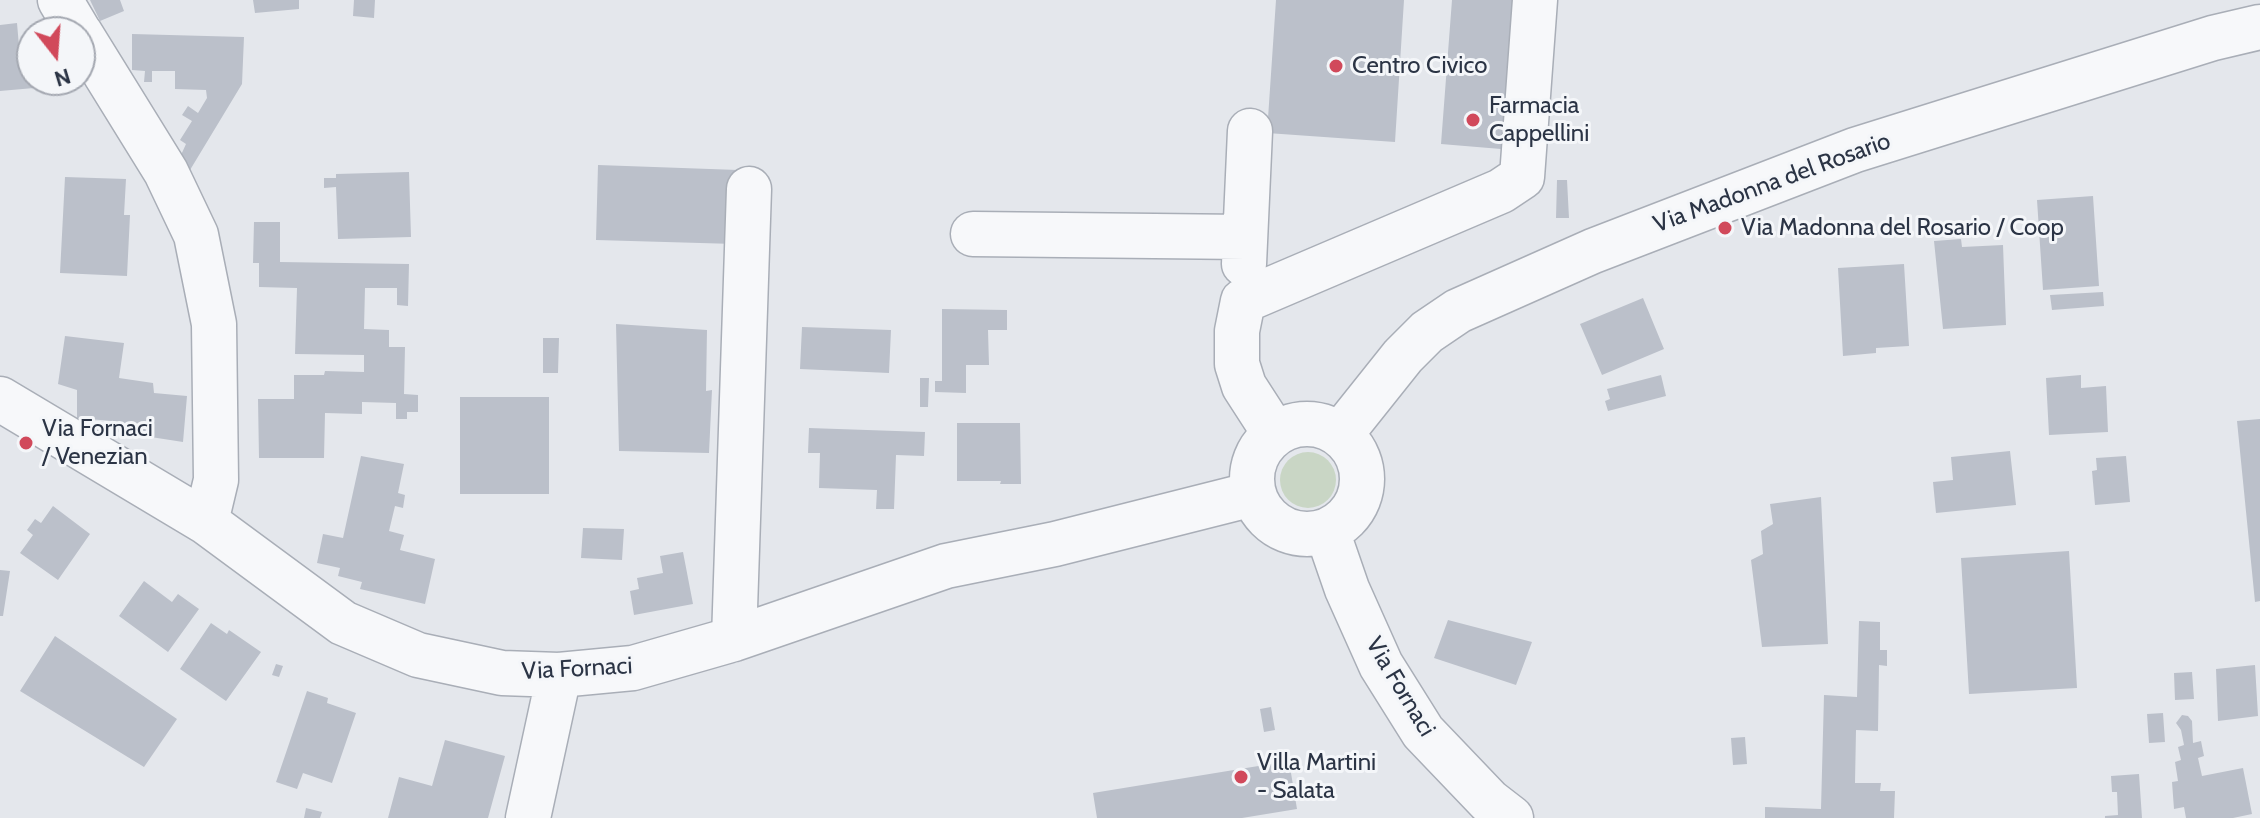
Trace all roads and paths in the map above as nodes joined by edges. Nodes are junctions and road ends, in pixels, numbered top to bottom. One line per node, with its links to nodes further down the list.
1 (1535, 0): 8 (street)
2 (2260, 27): 11 (street, Via Madonna del Rosario)
3 (96, 59): 13 (street)
4 (1250, 131): 7 (street)
5 (749, 189): 15 (street)
6 (973, 234): 7 (street)
7 (1245, 237): 8 (street)
8 (1243, 301): 10 (street)
9 (0, 399): 13 (street, Via Fornaci)
10 (1275, 434): 11 (street); 12 (street)
11 (1340, 435): 14 (street)
12 (1253, 494): 14 (street); 15 (street, Via Fornaci)
13 (206, 522): 16 (street, Via Fornaci)
14 (1327, 531): 18 (street, Via Fornaci)
15 (734, 639): 16 (street, Via Fornaci)
16 (559, 675): 17 (street)
17 (528, 818)
18 (1511, 818)

